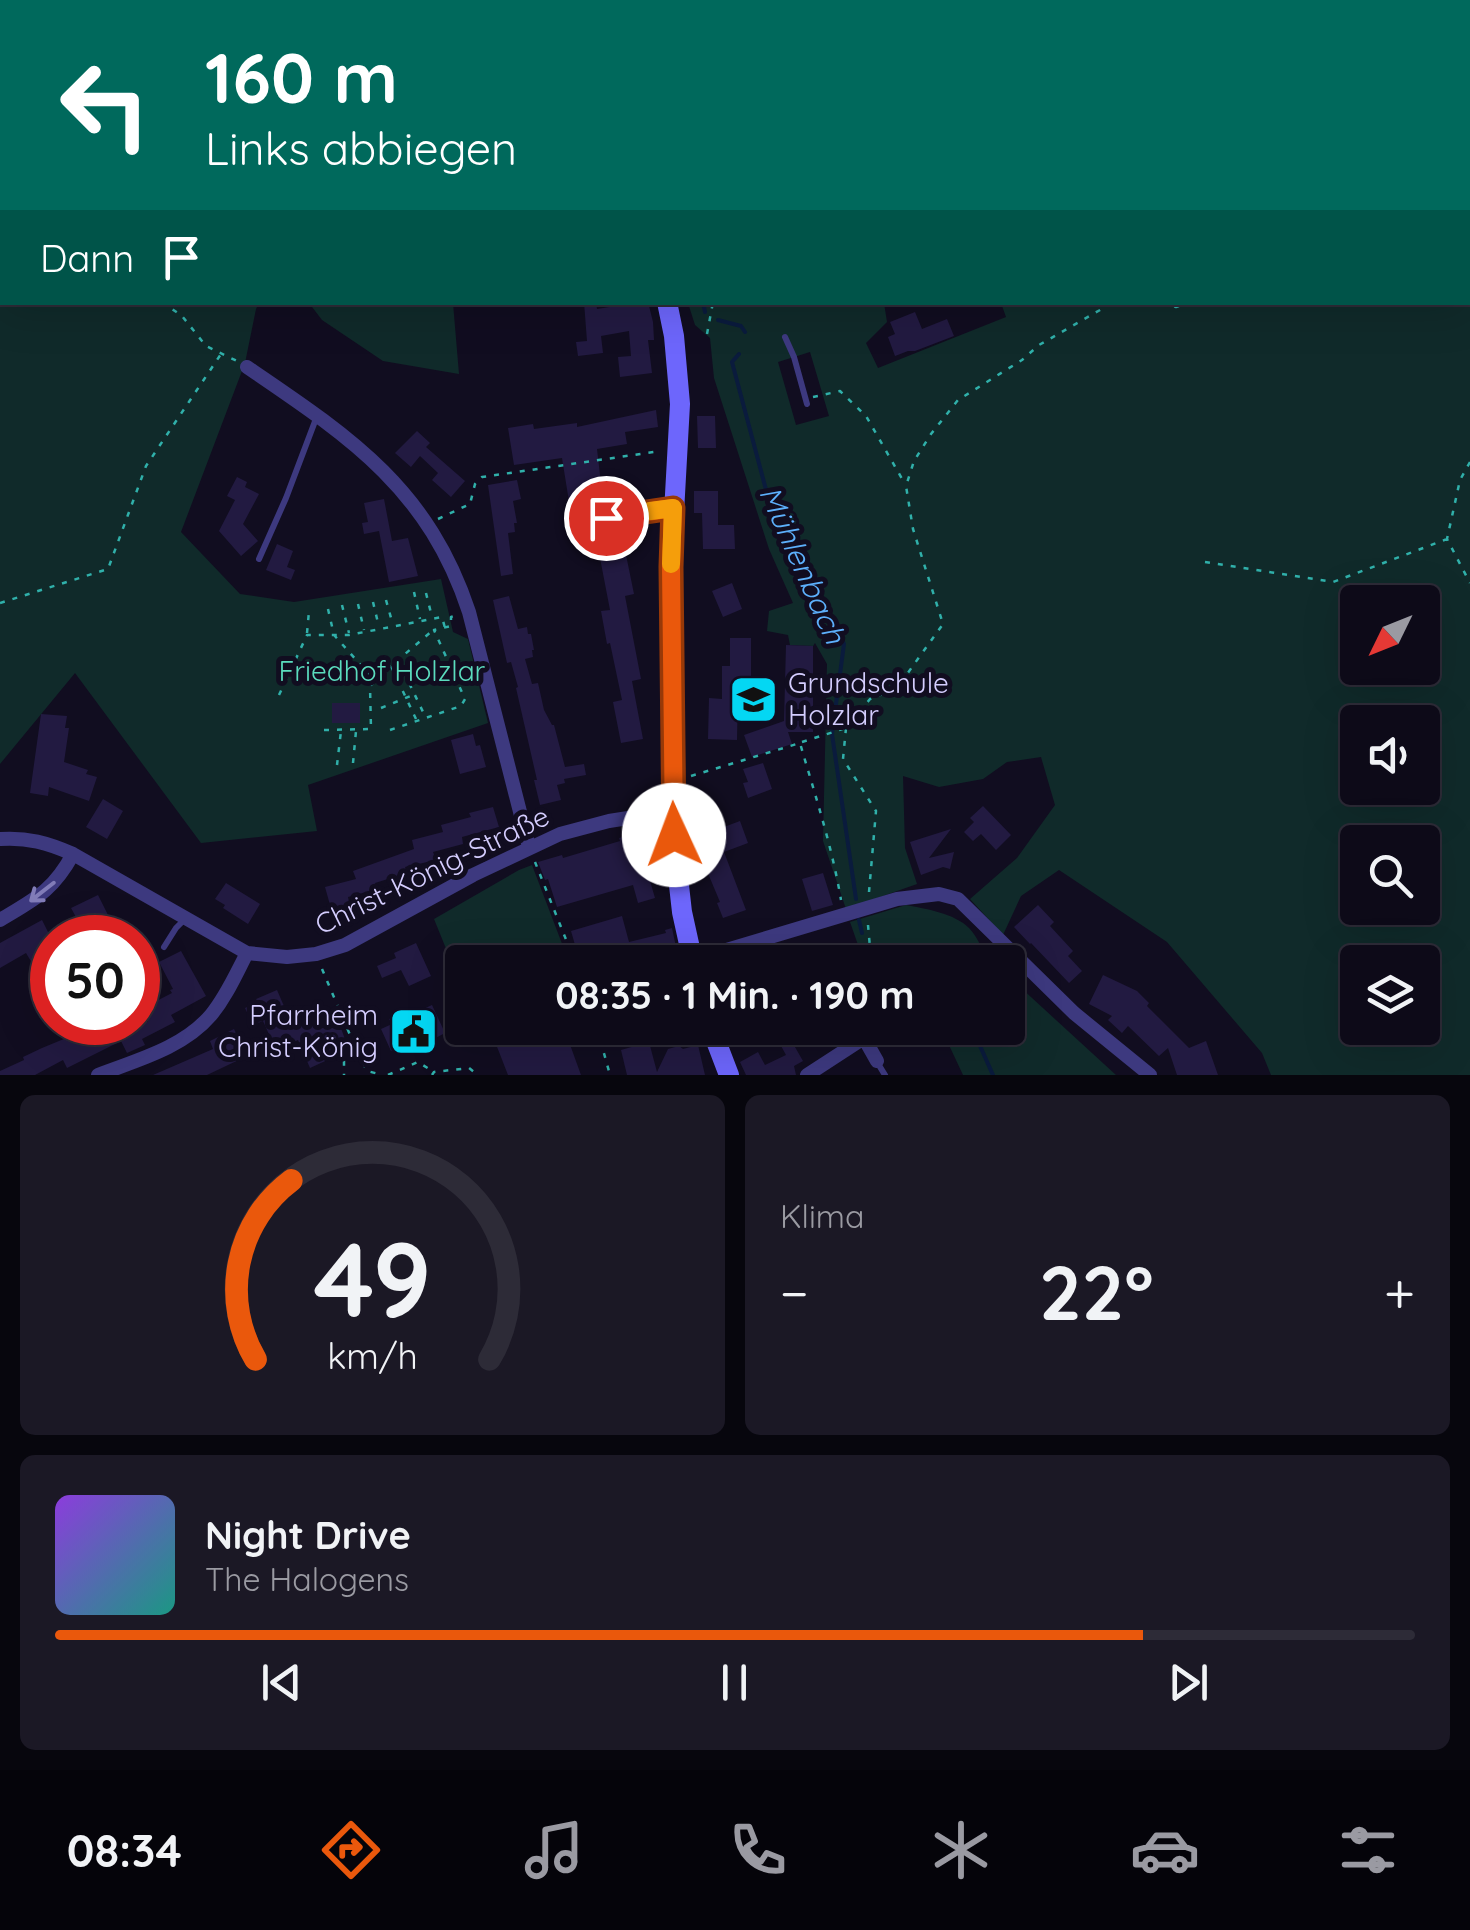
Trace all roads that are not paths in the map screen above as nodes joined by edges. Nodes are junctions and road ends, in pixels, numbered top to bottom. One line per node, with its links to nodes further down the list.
1 (668, 305): 6 (main road)
2 (784, 337): 4 (lane)
3 (247, 367): 5 (street)
4 (807, 401)
5 (317, 414): 8 (lane); 11 (street)
6 (673, 508): 7 (lane); 9 (main road)
7 (579, 522)
8 (258, 558)
9 (673, 811): 11 (street, Christ-König-Straße); 15 (main road)
10 (0, 840): 12 (street, Christ-König-Straße)
11 (530, 847): 19 (street, Christ-König-Straße)
12 (73, 854): 13 (street, Christ-König-Straße); 14 (street, one-way to 14)
13 (185, 919): 18 (lane); 19 (street, Christ-König-Straße)
14 (0, 920)
15 (689, 945)
16 (747, 945): 17 (street)
17 (1005, 945)
18 (164, 947)
19 (247, 953): 23 (street)
20 (1025, 965): 26 (street)
21 (718, 1045): 24 (main road)
22 (881, 1068): 25 (street)
23 (98, 1075)
24 (729, 1075)
25 (807, 1075)
26 (1150, 1075)

